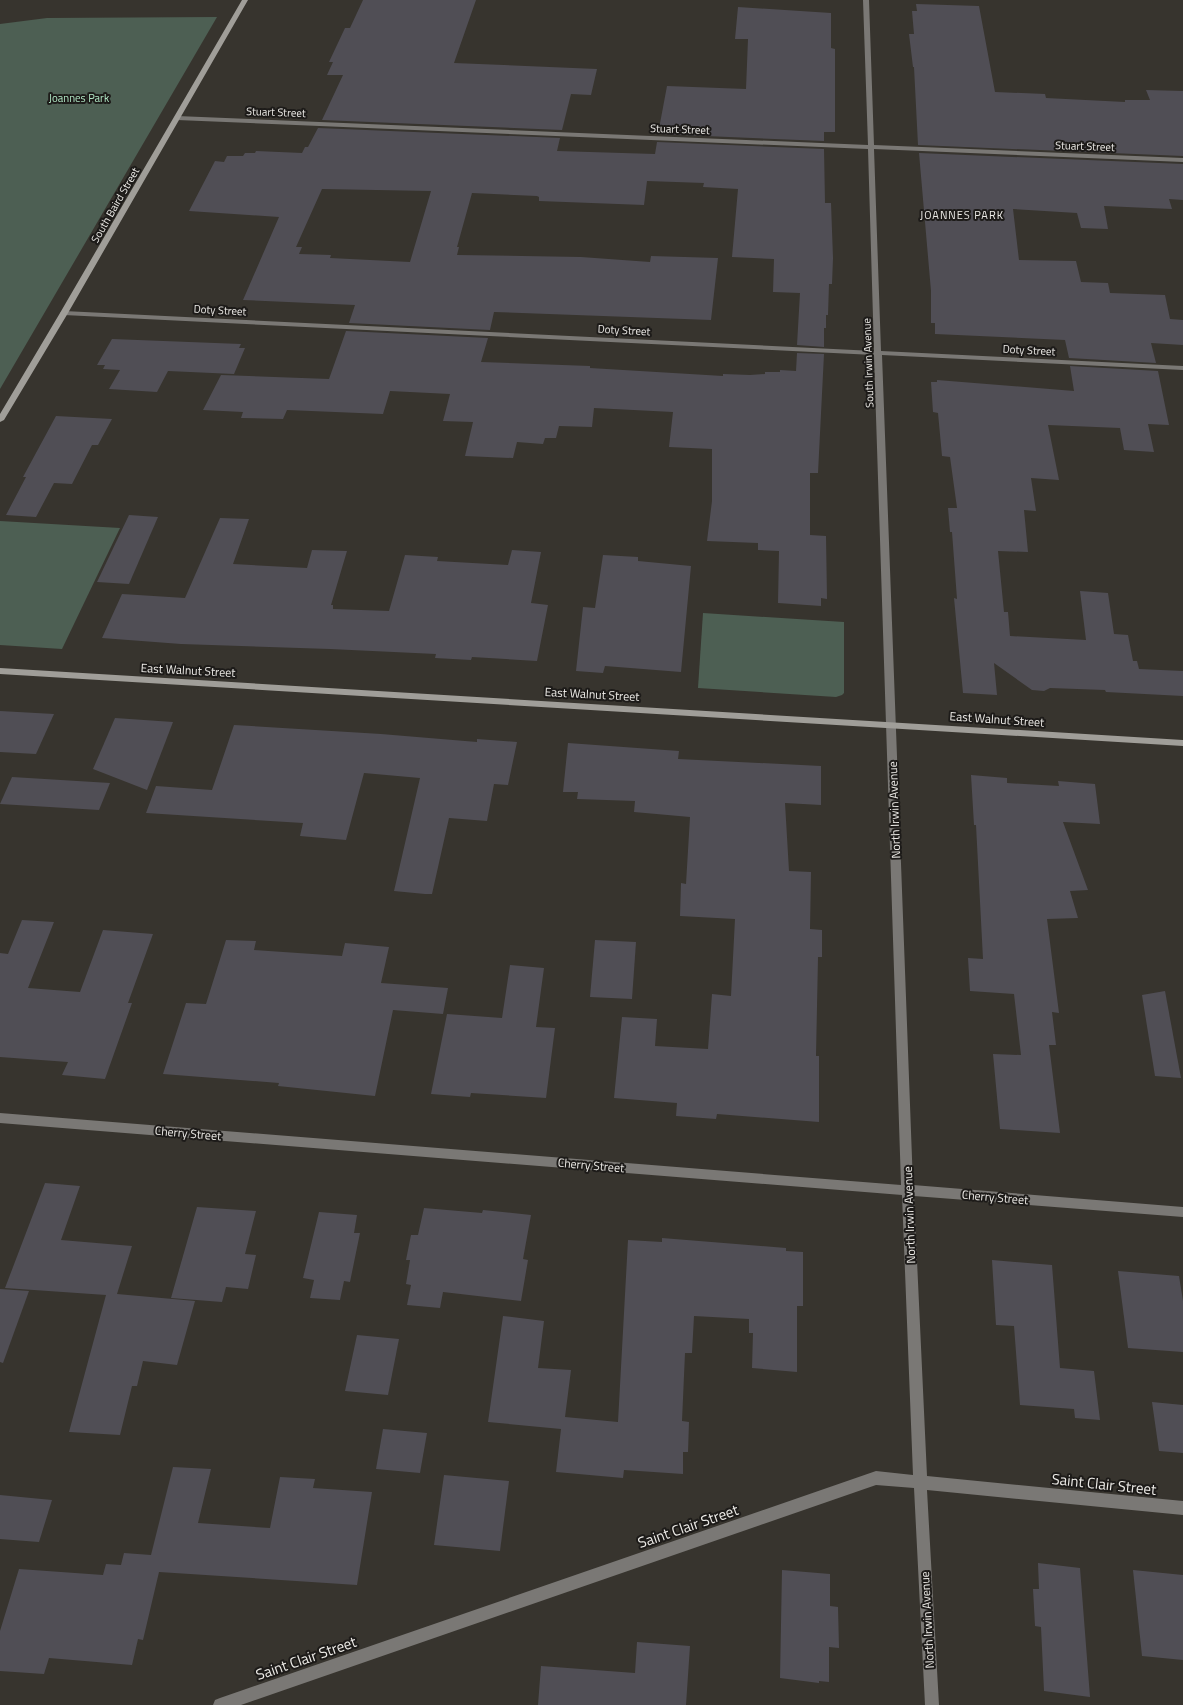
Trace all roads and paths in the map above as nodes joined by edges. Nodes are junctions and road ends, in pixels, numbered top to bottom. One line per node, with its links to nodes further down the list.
1 (245, 0): 3 (street, South Baird Street)
2 (866, 0): 4 (street, South Irwin Avenue)
3 (177, 118): 4 (street, Stuart Street); 6 (street, South Baird Street)
4 (871, 147): 5 (street, Stuart Street); 7 (street, South Irwin Avenue)
5 (1183, 160)
6 (64, 313): 7 (street, Doty Street); 9 (street, South Baird Street)
7 (878, 354): 8 (street, Doty Street); 11 (street, South Irwin Avenue)
8 (1183, 368)
9 (0, 420)
10 (0, 671): 11 (street, East Walnut Street)
11 (891, 725): 12 (street, East Walnut Street); 14 (street, North Irwin Avenue)
12 (1183, 743)
13 (0, 1118): 14 (street, Cherry Street)
14 (908, 1190): 15 (street, Cherry Street); 16 (street, North Irwin Avenue)
15 (1183, 1212)
16 (920, 1482): 17 (street, Saint Clair Street); 18 (street, Saint Clair Street); 19 (street, North Irwin Avenue)
17 (1183, 1508)
18 (220, 1705)
19 (932, 1705)

